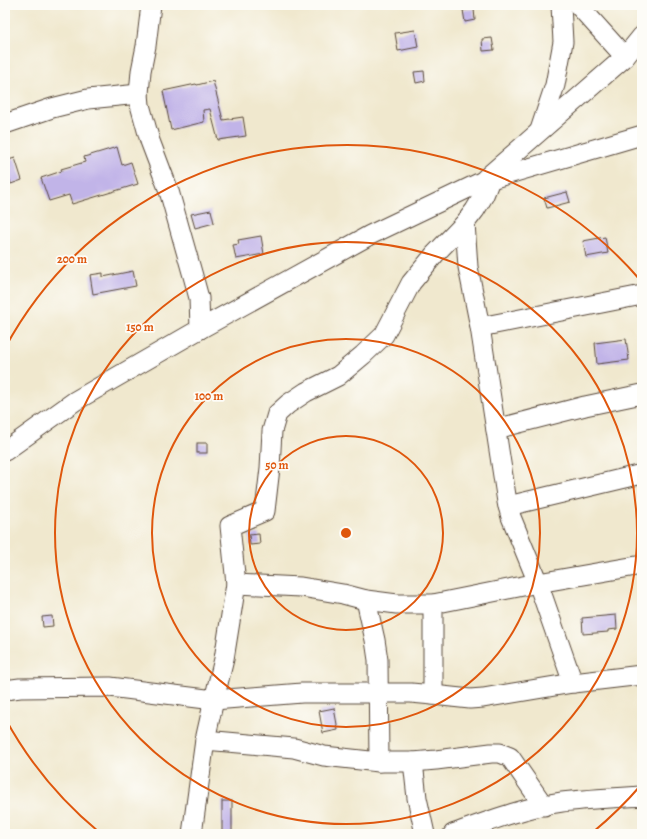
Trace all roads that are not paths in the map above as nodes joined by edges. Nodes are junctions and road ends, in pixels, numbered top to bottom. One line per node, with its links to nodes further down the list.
1 (151, 5): 6 (street)
2 (560, 5): 8 (street)
3 (578, 5): 5 (street)
4 (642, 36): 5 (street)
5 (625, 57): 8 (street)
6 (138, 94): 7 (street); 14 (street)
7 (5, 124)
8 (539, 131): 10 (street)
9 (642, 135): 10 (street)
10 (486, 181): 11 (street); 14 (street)
11 (465, 223): 13 (street); 22 (street)
12 (642, 295): 13 (street)
13 (480, 327): 16 (street)
14 (200, 329): 17 (street)
15 (642, 394): 16 (street)
16 (496, 429): 19 (street)
17 (5, 452)
18 (642, 474): 19 (street)
19 (508, 506): 21 (street)
20 (642, 565): 21 (street)
21 (538, 583): 24 (street); 26 (street)
22 (236, 584): 23 (street); 30 (street)
23 (366, 600): 24 (street); 28 (street)
24 (433, 604): 29 (street)
25 (642, 675): 26 (street)
26 (573, 683): 29 (street)
27 (5, 690): 30 (street)
28 (378, 694): 29 (street); 30 (street); 32 (street)
29 (433, 695)
30 (214, 700): 31 (street)
31 (205, 740): 32 (street); 36 (street)
32 (379, 762): 33 (street)
33 (413, 762): 35 (street); 37 (street)
34 (642, 796): 35 (street)
35 (544, 806): 38 (street)
36 (192, 834)
37 (425, 834)
38 (453, 834)

